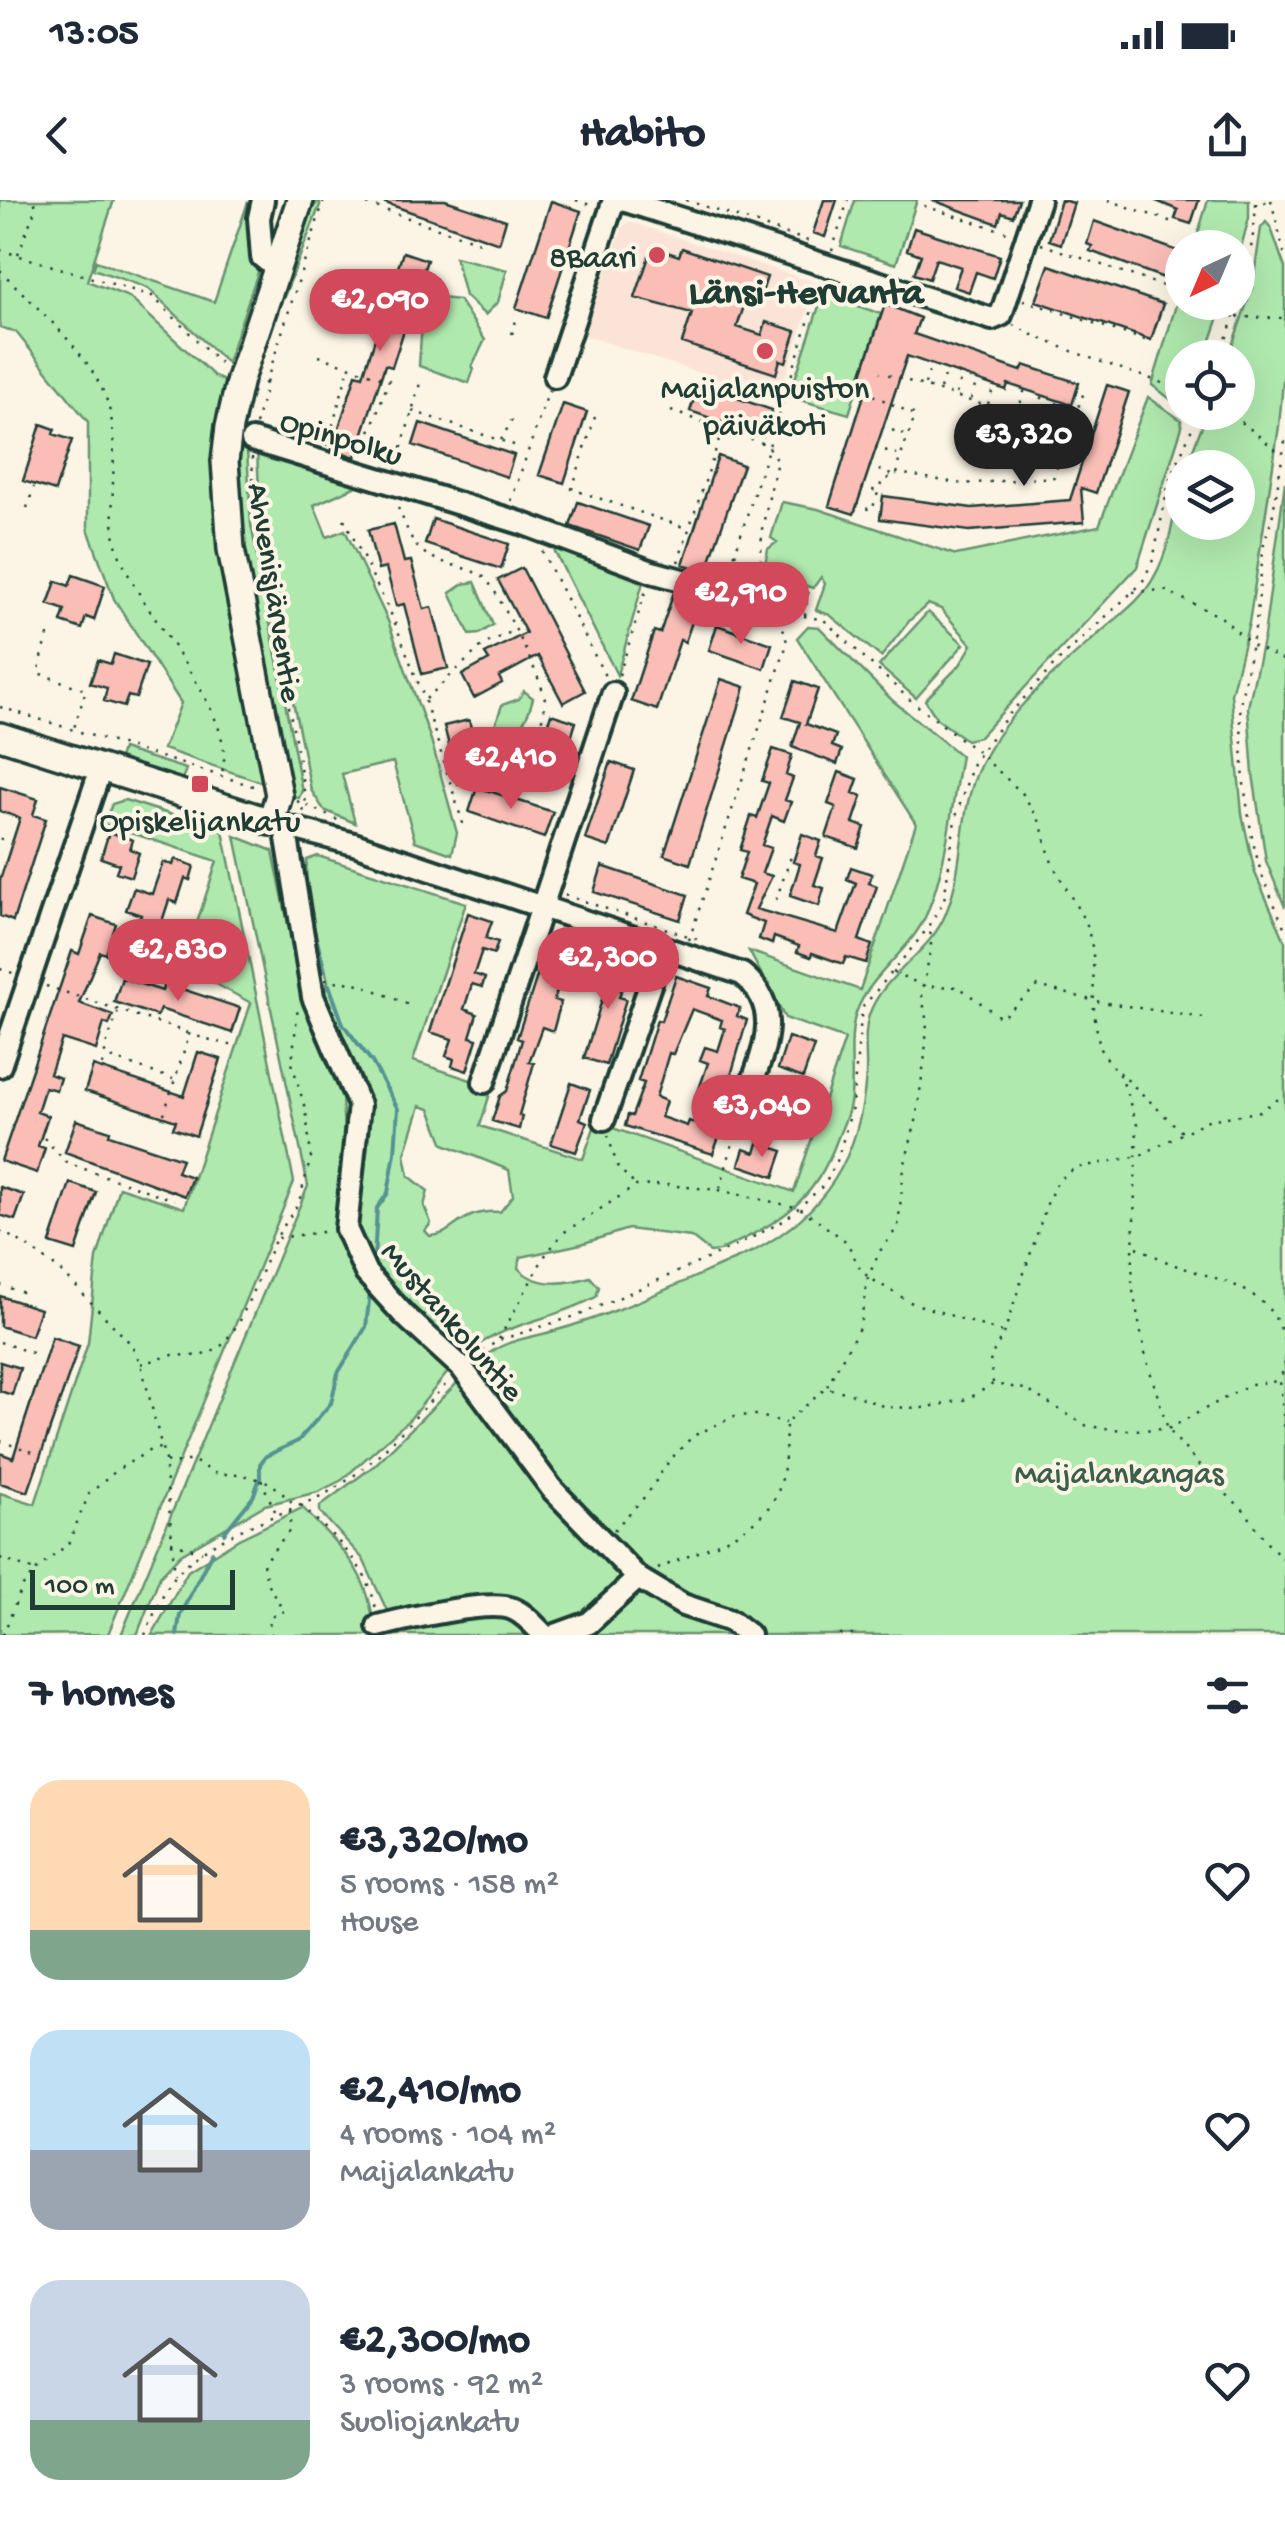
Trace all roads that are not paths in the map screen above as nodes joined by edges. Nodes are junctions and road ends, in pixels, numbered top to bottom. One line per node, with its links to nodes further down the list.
1 (263, 200): 6 (street)
2 (300, 200): 6 (main road, Ahvenisjärventie)
3 (614, 200): 7 (street)
4 (623, 200): 5 (street)
5 (1039, 200)
6 (277, 269): 13 (main road, Ahvenisjärventie)
7 (555, 377)
8 (252, 440): 9 (street, Opinpolku)
9 (766, 605)
10 (613, 693): 14 (street)
11 (0, 736): 12 (main road)
12 (101, 768): 13 (main road); 16 (street)
13 (278, 824): 14 (street); 20 (street, Mustankoluntie)
14 (542, 906): 15 (street); 17 (street)
15 (663, 947): 18 (street); 19 (street)
16 (0, 1066)
17 (484, 1082)
18 (742, 1111)
19 (604, 1119)
20 (638, 1578): 23 (street); 24 (street, Mustankoluntie)
21 (378, 1626): 22 (street)
22 (544, 1635)
23 (556, 1635)
24 (749, 1635)

